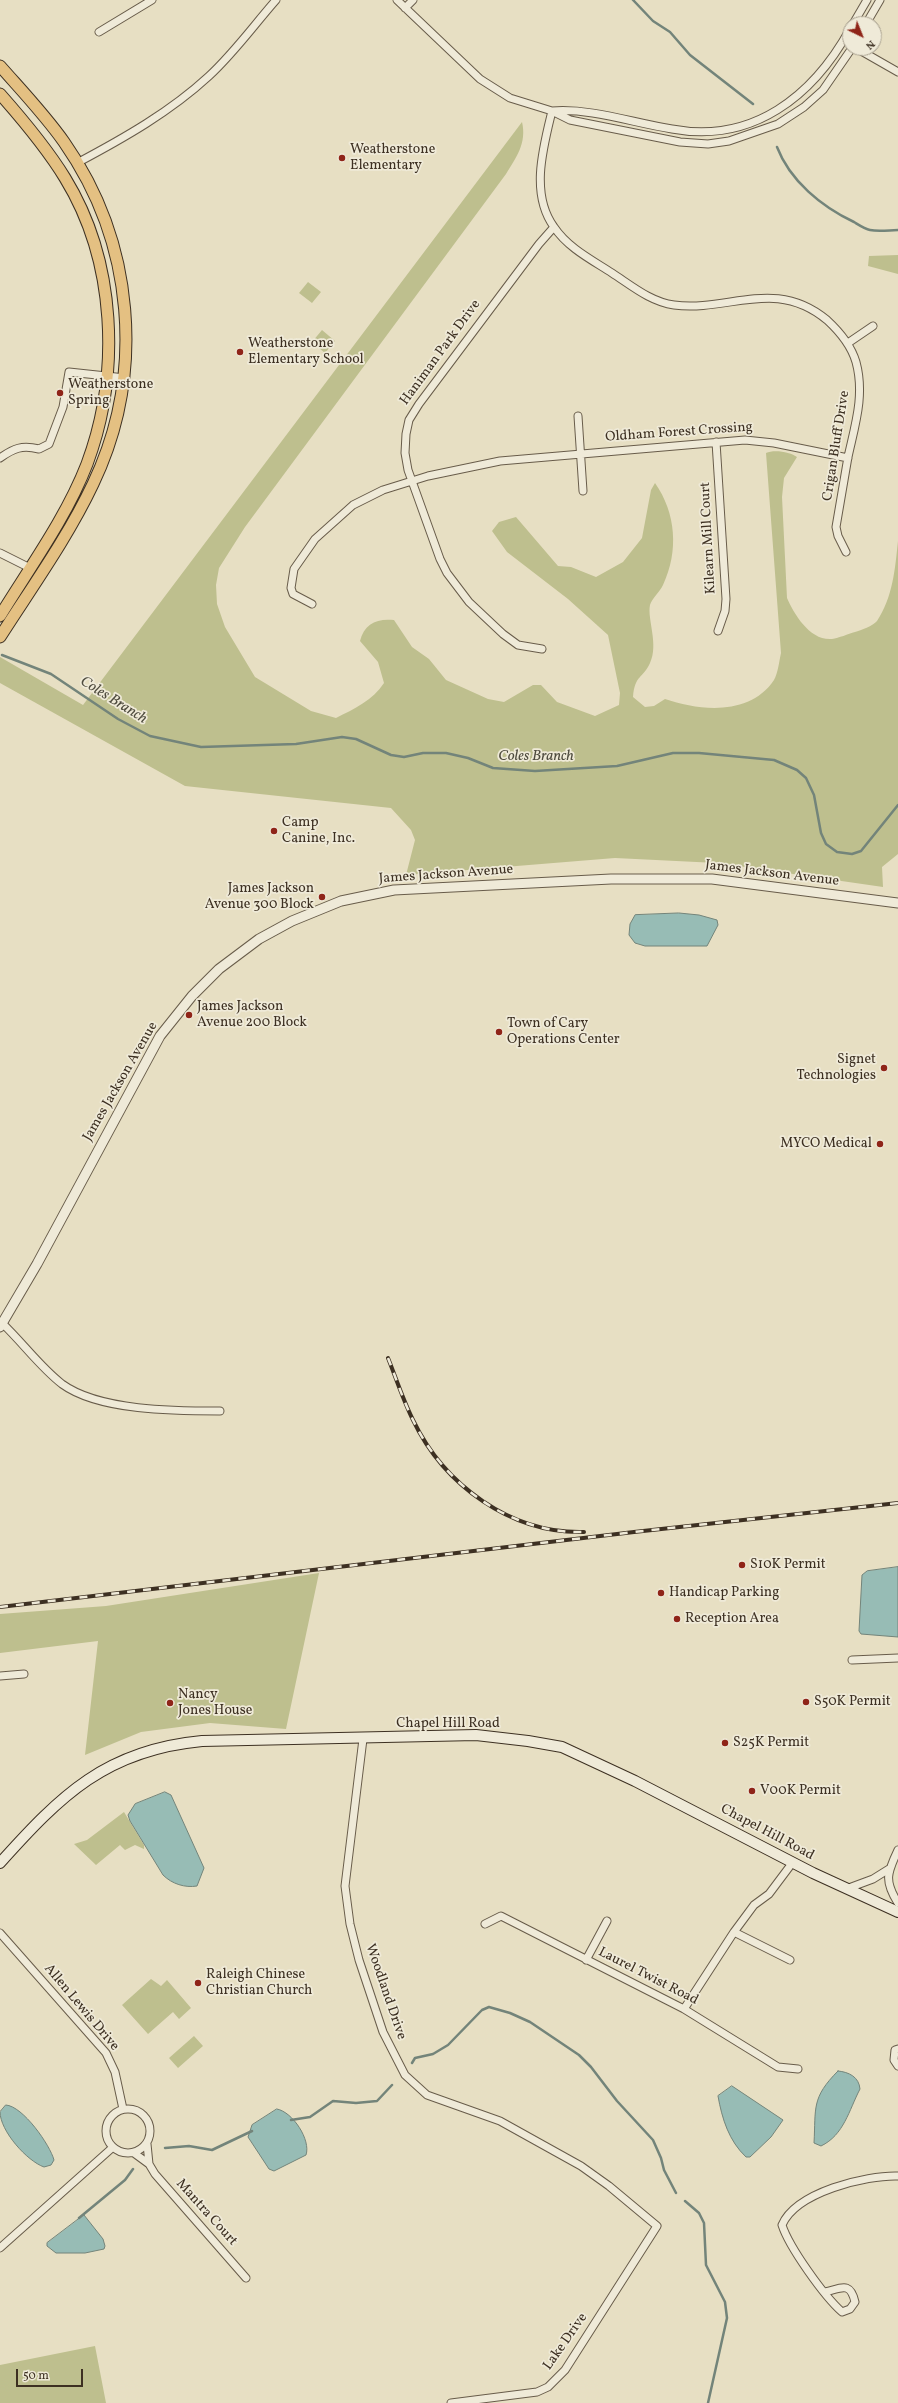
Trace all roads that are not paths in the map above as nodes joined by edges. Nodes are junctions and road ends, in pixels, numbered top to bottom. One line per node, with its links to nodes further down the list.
1 (152, 0): 10 (street)
2 (276, 0): 18 (street)
3 (397, 0): 7 (street)
4 (413, 0): 7 (street)
5 (867, 0): 8 (street)
6 (880, 0): 9 (street)
7 (405, 8): 17 (street)
8 (858, 16)
9 (871, 16)
10 (99, 32)
11 (842, 49): 17 (street)
12 (847, 56): 17 (street)
13 (870, 56): 15 (street)
14 (0, 66): 18 (main road)
15 (898, 72)
16 (0, 94): 19 (main road)
17 (552, 111): 20 (street, Crigan Bluff Drive)
18 (77, 163): 19 (main road); 24 (main road)
19 (61, 173): 23 (main road)
20 (554, 227): 22 (street, Crigan Bluff Drive); 30 (street, Haniman Park Drive)
21 (873, 326): 22 (street)
22 (848, 343): 29 (street, Crigan Bluff Drive)
23 (107, 376): 24 (street); 28 (street); 34 (main road)
24 (125, 378): 38 (main road)
25 (578, 416): 27 (street)
26 (716, 442): 27 (street, Oldham Forest Crossing); 29 (street, Oldham Forest Crossing); 37 (street, Kilearn Mill Court)
27 (581, 453): 30 (street, Oldham Forest Crossing); 31 (street)
28 (0, 458)
29 (848, 458): 32 (street, Crigan Bluff Drive)
30 (412, 481): 35 (street, Oldham Forest Crossing); 39 (street, Haniman Park Drive)
31 (584, 490)
32 (846, 552)
33 (0, 553): 34 (street)
34 (30, 568): 36 (main road)
35 (312, 604)
36 (0, 616)
37 (718, 631)
38 (0, 637)
39 (542, 650)
40 (898, 903): 41 (street, James Jackson Avenue)
41 (1, 1325): 42 (street)
42 (220, 1411)
43 (898, 1658): 44 (street)
44 (852, 1660)
45 (24, 1674): 46 (street)
46 (0, 1676)
47 (363, 1739): 49 (main road, Chapel Hill Road); 50 (main road, Chapel Hill Road); 71 (street, Woodland Drive)
48 (898, 1850): 51 (street)
49 (793, 1862): 52 (main road, Chapel Hill Road); 57 (street)
50 (0, 1863)
51 (889, 1869): 52 (street); 53 (street)
52 (846, 1889): 54 (main road, Chapel Hill Road)
53 (898, 1903)
54 (898, 1912)
55 (607, 1921): 59 (street)
56 (485, 1924): 59 (street, Laurel Twist Road)
57 (734, 1932): 60 (street); 61 (street)
58 (0, 1933): 65 (street, Allen Lewis Drive)
59 (586, 1960): 61 (street, Laurel Twist Road)
60 (790, 1960)
61 (684, 2009): 64 (street, Laurel Twist Road)
62 (898, 2049): 63 (street)
63 (898, 2066)
64 (798, 2069)
65 (123, 2109): 66 (street); 67 (street)
66 (147, 2144): 68 (street); 69 (street, Mantra Court)
67 (112, 2148): 68 (street); 72 (street)
68 (134, 2153): 69 (street, Mantra Court)
69 (149, 2164): 73 (street, Mantra Court)
70 (898, 2176): 74 (street)
71 (657, 2226): 75 (street, Lake Drive)
72 (0, 2248)
73 (246, 2278)
74 (825, 2292)
75 (463, 2402): 76 (street, Lake Drive)
76 (451, 2403)

